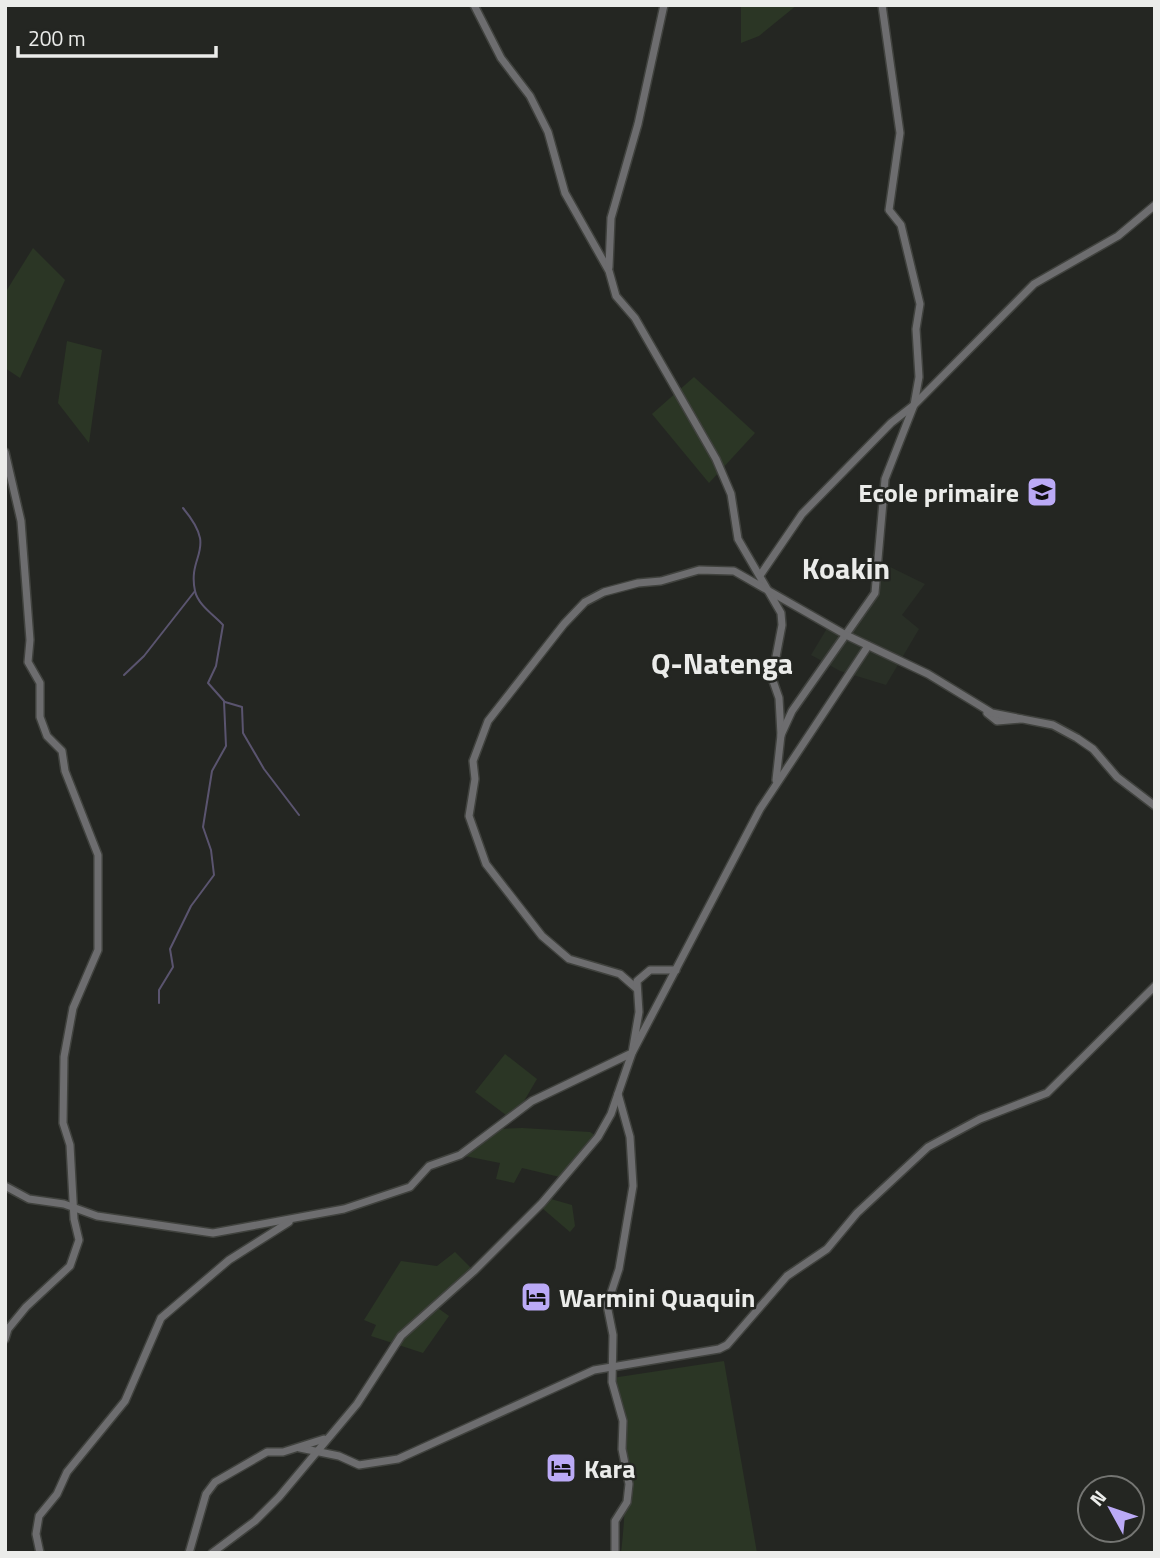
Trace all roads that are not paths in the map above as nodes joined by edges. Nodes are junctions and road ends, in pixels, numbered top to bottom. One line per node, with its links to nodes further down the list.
1 (474, 5): 5 (street)
2 (664, 5): 5 (street)
3 (882, 5): 6 (street)
4 (1155, 205): 6 (street)
5 (609, 271): 8 (street)
6 (914, 405): 8 (street); 10 (street)
7 (5, 452): 21 (street)
8 (761, 574): 9 (street)
9 (768, 589): 10 (street); 12 (street); 17 (street)
10 (846, 635): 11 (street); 12 (street)
11 (868, 646): 13 (street); 14 (street)
12 (781, 735): 13 (street)
13 (776, 781): 15 (street)
14 (1155, 806)
15 (676, 970): 17 (street); 18 (street)
16 (1155, 986): 24 (street)
17 (636, 988): 18 (street)
18 (632, 1054): 19 (street); 22 (street)
19 (618, 1094): 24 (street); 25 (street)
20 (5, 1186): 21 (street)
21 (74, 1208): 22 (street); 23 (street)
22 (294, 1218): 28 (street)
23 (5, 1339)
24 (612, 1366): 27 (street); 31 (street)
25 (331, 1434): 26 (street); 27 (street)
26 (300, 1448): 27 (street); 29 (street)
27 (317, 1452): 30 (street)
28 (40, 1553)
29 (189, 1553)
30 (212, 1553)
31 (615, 1553)

